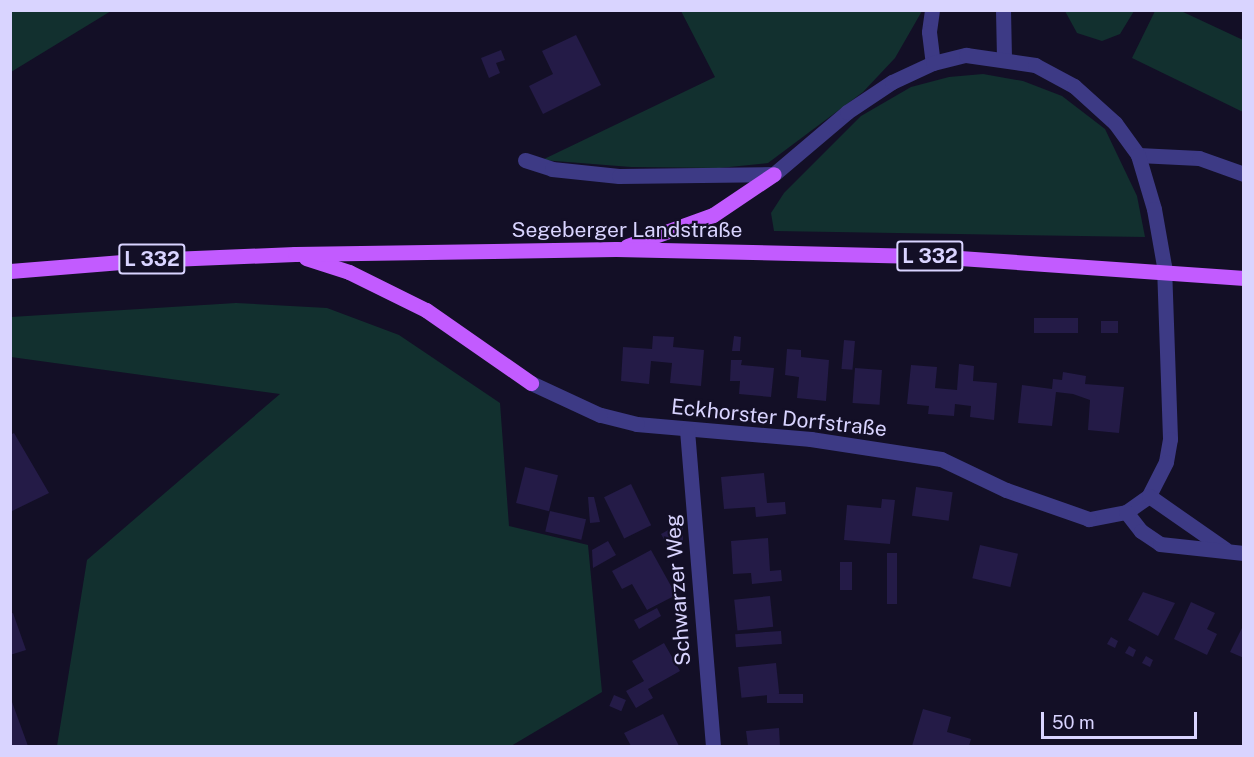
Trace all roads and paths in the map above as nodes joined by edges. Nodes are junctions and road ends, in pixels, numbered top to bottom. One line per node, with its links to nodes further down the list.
1 (932, 10): 4 (street)
2 (1003, 10): 3 (street)
3 (1004, 58): 4 (street); 5 (street)
4 (933, 63): 7 (street)
5 (1138, 155): 8 (street); 15 (street)
6 (525, 160): 7 (street)
7 (774, 174): 9 (main road)
8 (1244, 174)
9 (616, 249): 10 (main road, Segeberger Landstraße / L 332); 12 (main road, Segeberger Landstraße / L 332)
10 (295, 254): 11 (main road, Segeberger Landstraße / L 332); 13 (main road)
11 (10, 271)
12 (1244, 278)
13 (531, 383): 14 (street, Eckhorster Dorfstraße)
14 (687, 430): 16 (street, Eckhorster Dorfstraße); 19 (street, Schwarzer Weg)
15 (1149, 496): 16 (street, Eckhorster Dorfstraße); 17 (street)
16 (1126, 512): 17 (street)
17 (1226, 549): 18 (street)
18 (1244, 553)
19 (713, 747)

